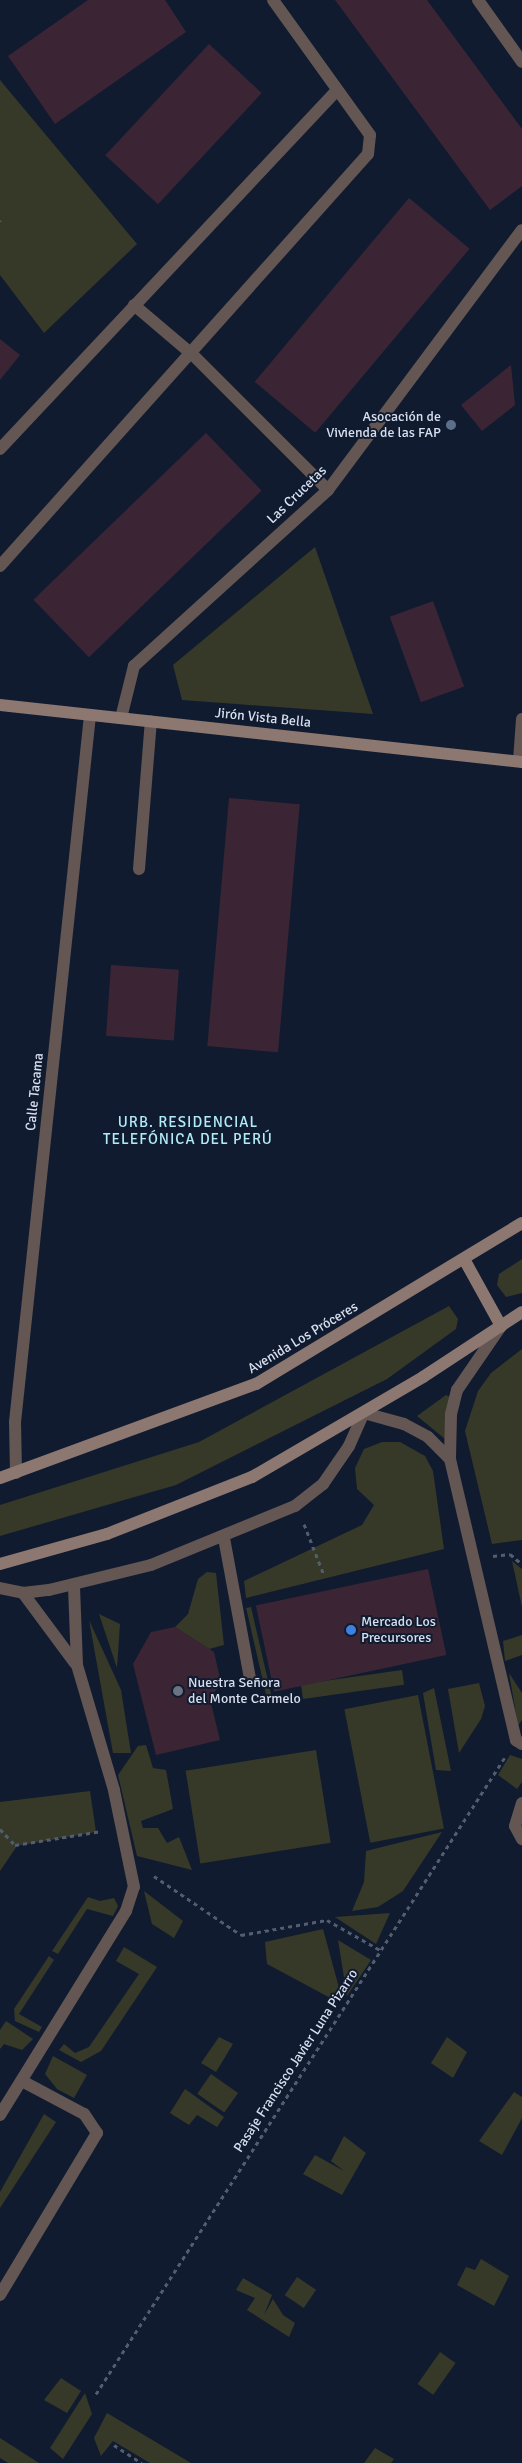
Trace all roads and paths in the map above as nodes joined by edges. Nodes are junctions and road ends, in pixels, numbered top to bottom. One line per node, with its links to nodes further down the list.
1 (273, 0): 4 (street)
2 (478, 0): 3 (street)
3 (522, 62)
4 (336, 91): 6 (street); 7 (street)
5 (522, 230): 9 (street, Las Crucetas)
6 (134, 305): 7 (street); 8 (street)
7 (193, 355): 9 (street); 10 (street)
8 (0, 449)
9 (328, 490): 13 (street, Las Crucetas)
10 (0, 566)
11 (0, 705): 12 (main road, Jirón Vista Bella)
12 (90, 715): 13 (main road, Jirón Vista Bella); 24 (street, Calle Tacama)
13 (121, 718): 15 (main road, Jirón Vista Bella)
14 (522, 718): 16 (street)
15 (151, 721): 16 (main road, Jirón Vista Bella); 17 (street)
16 (521, 761)
17 (139, 869)
18 (522, 1223): 19 (main road, Avenida Los Próceres)
19 (464, 1259): 21 (main road); 24 (main road, Avenida Los Próceres)
20 (522, 1312): 21 (main road)
21 (500, 1326): 22 (main road); 23 (street)
22 (364, 1413): 23 (street); 26 (street); 29 (main road)
23 (450, 1459): 28 (street)
24 (16, 1473): 25 (main road, Avenida Los Próceres)
25 (0, 1478)
26 (224, 1538): 32 (street); 36 (street)
27 (312, 1540): 31 (path)
28 (475, 1558): 30 (path); 37 (street)
29 (0, 1564)
30 (522, 1564)
31 (324, 1575)
32 (74, 1586): 34 (street); 35 (street)
33 (0, 1588): 34 (street)
34 (23, 1593): 35 (street)
35 (77, 1665): 42 (street)
36 (251, 1683)
37 (519, 1742): 43 (path, Pasaje Francisco Javier Luna Pizarro)
38 (522, 1803): 40 (street)
39 (0, 1829): 41 (path)
40 (522, 1839)
41 (104, 1840)
42 (133, 1871): 43 (path); 44 (street)
43 (380, 1950): 47 (path, Pasaje Francisco Javier Luna Pizarro)
44 (22, 2081): 45 (street); 46 (street)
45 (0, 2115)
46 (0, 2295)
47 (96, 2394)
48 (114, 2445): 49 (path)
49 (142, 2463)

